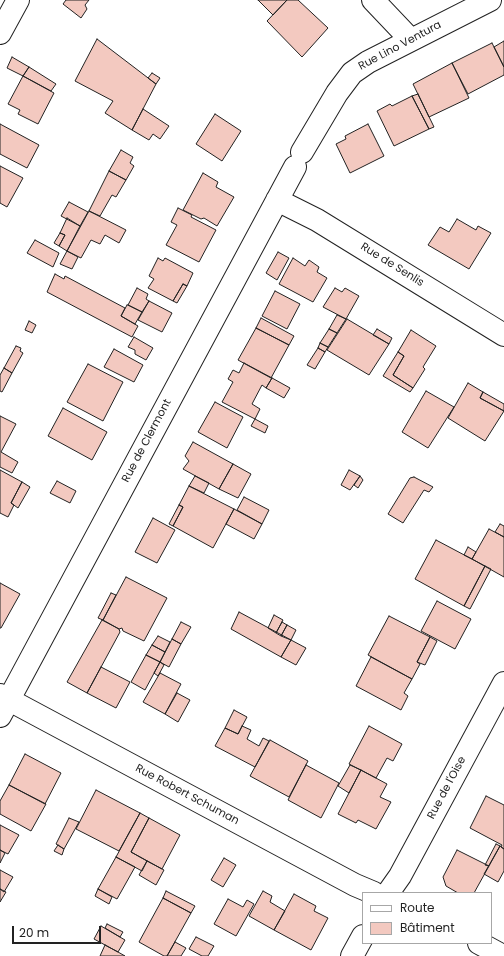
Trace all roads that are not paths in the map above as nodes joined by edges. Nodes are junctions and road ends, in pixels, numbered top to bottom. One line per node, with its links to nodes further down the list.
1 (18, 0): 4 (street)
2 (373, 0): 5 (street)
3 (490, 0): 5 (street, Rue Lino Ventura)
4 (0, 33)
5 (411, 40): 6 (street, Rue Lino Ventura)
6 (298, 160): 7 (street, Rue de Clermont)
7 (276, 200): 8 (street, Rue de Senlis); 10 (street, Rue de Clermont)
8 (504, 335)
9 (504, 683): 12 (street, Rue de l'Oise)
10 (3, 704): 11 (street, Rue Robert Schuman)
11 (372, 892)
12 (389, 892)
13 (362, 938): 15 (street)
14 (481, 944): 16 (street)
15 (352, 956)
16 (503, 956)

